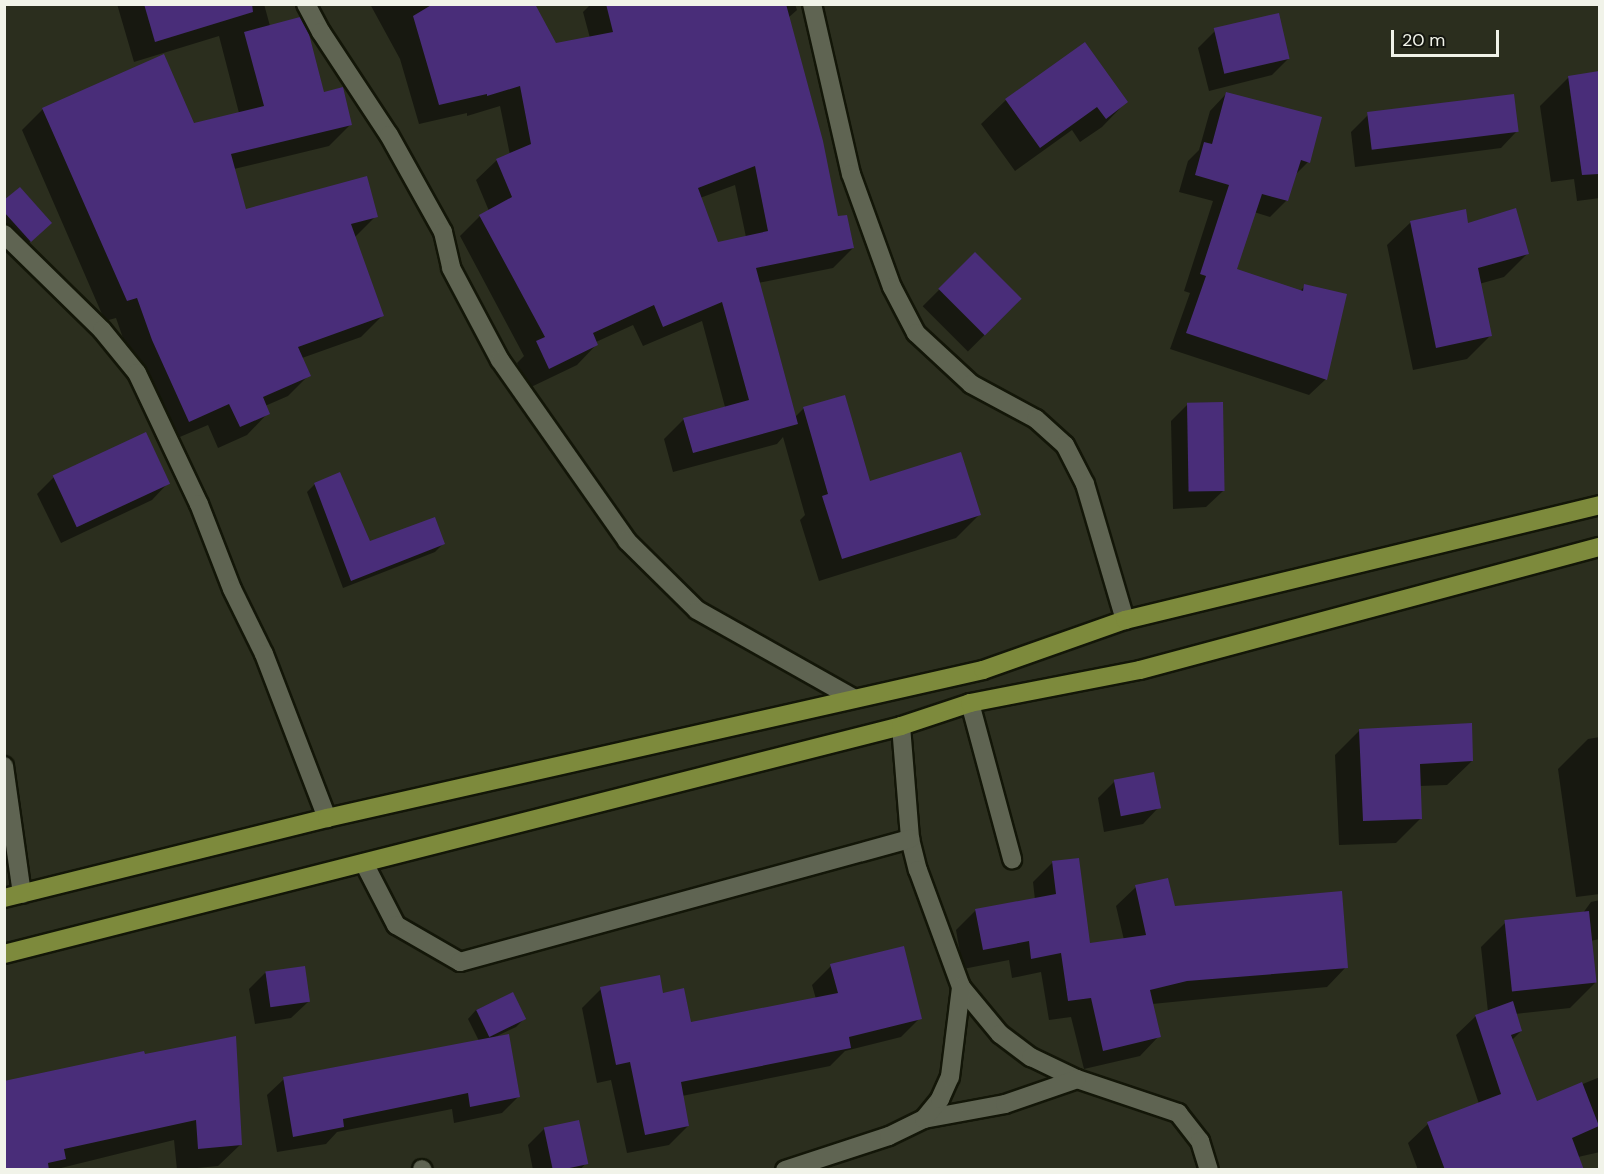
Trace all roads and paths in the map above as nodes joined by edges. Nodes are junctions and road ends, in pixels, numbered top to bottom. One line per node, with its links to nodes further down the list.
1 (306, 4): 7 (street)
2 (812, 4): 6 (street)
3 (4, 234): 11 (street)
4 (1599, 505): 6 (main road)
5 (1599, 547): 8 (main road)
6 (1125, 620): 7 (main road)
7 (853, 698): 11 (main road)
8 (970, 703): 9 (main road); 13 (street)
9 (901, 726): 12 (street); 14 (main road)
10 (4, 766): 15 (street)
11 (327, 818): 15 (main road)
12 (910, 839): 14 (street); 17 (street)
13 (1012, 859)
14 (364, 863): 16 (main road)
15 (13, 896)
16 (4, 954)
17 (960, 987): 18 (street); 19 (street)
18 (1077, 1079): 19 (street); 21 (street)
19 (924, 1119): 20 (street)
20 (784, 1170)
21 (1209, 1170)

